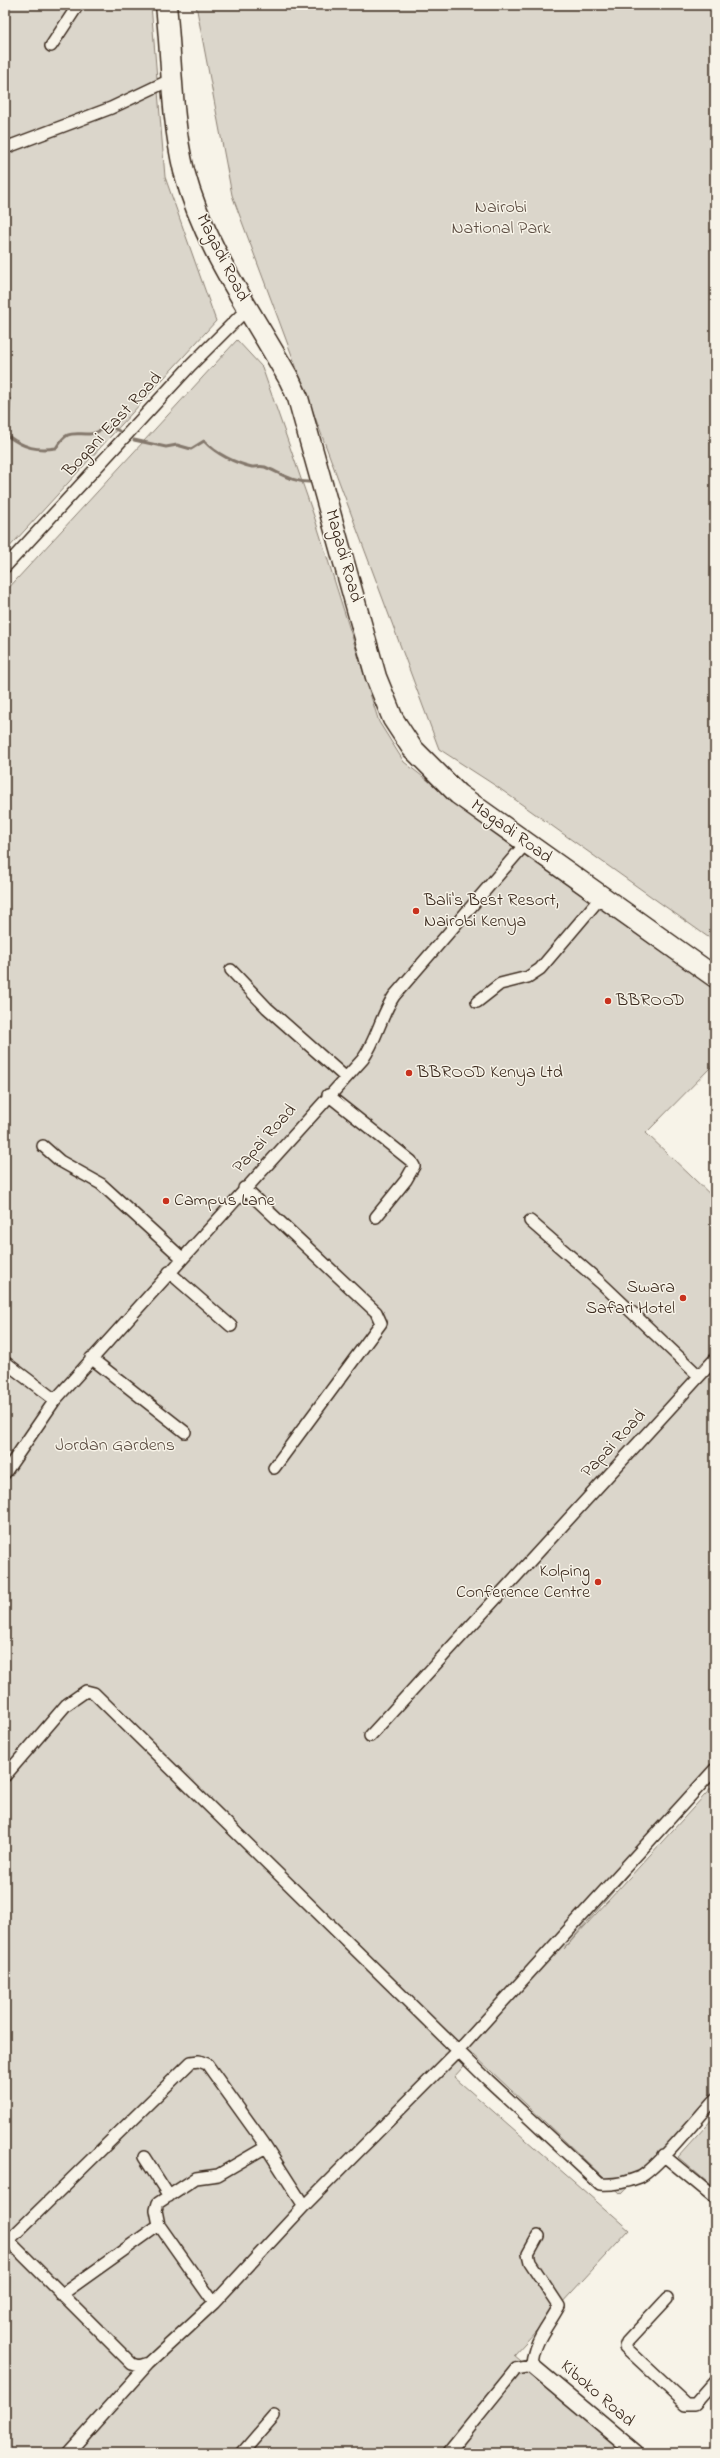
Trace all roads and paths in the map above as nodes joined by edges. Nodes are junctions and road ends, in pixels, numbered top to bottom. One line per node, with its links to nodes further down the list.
1 (78, 5): 3 (street)
2 (166, 5): 4 (highway, Magadi Road)
3 (51, 46)
4 (172, 79): 5 (street); 6 (highway, Magadi Road)
5 (5, 148)
6 (248, 308): 7 (street, Bogani East Road); 8 (highway, Magadi Road)
7 (5, 567)
8 (527, 842): 9 (highway, Magadi Road); 13 (street, Papai Road)
9 (601, 897): 11 (highway, Magadi Road); 12 (street)
10 (231, 970): 13 (street)
11 (715, 977)
12 (477, 1002)
13 (346, 1077): 14 (street, Papai Road)
14 (328, 1095): 16 (street, Papai Road); 17 (street)
15 (43, 1146): 19 (street)
16 (244, 1188): 19 (street, Papai Road); 28 (street)
17 (376, 1217)
18 (530, 1221): 25 (street)
19 (182, 1258): 20 (street, Papai Road)
20 (170, 1272): 21 (street); 22 (street, Papai Road)
21 (231, 1326)
22 (91, 1358): 26 (street, Papai Road); 27 (street)
23 (715, 1358): 25 (street, Papai Road)
24 (5, 1362): 26 (street)
25 (699, 1376): 30 (street, Papai Road)
26 (55, 1400): 29 (street, Papai Road)
27 (185, 1432)
28 (274, 1468)
29 (5, 1473)
30 (370, 1736)
31 (715, 1769): 33 (street)
32 (5, 1776): 33 (street)
33 (458, 2051): 36 (street); 40 (street)
34 (715, 2099): 36 (street)
35 (266, 2147): 38 (street); 40 (street); 43 (street)
36 (663, 2155): 39 (street)
37 (144, 2157): 38 (street)
38 (169, 2196): 41 (street)
39 (715, 2198)
40 (304, 2206): 46 (street)
41 (160, 2224): 44 (street); 46 (street)
42 (538, 2236): 48 (street)
43 (7, 2239): 44 (street)
44 (61, 2295): 47 (street)
45 (668, 2298): 49 (street)
46 (214, 2303): 47 (street)
47 (149, 2363): 51 (street)
48 (532, 2366): 53 (street); 54 (street, Kiboko Road)
49 (715, 2381)
50 (274, 2416): 52 (street)
51 (68, 2453)
52 (242, 2453)
53 (448, 2453)
54 (636, 2453)

